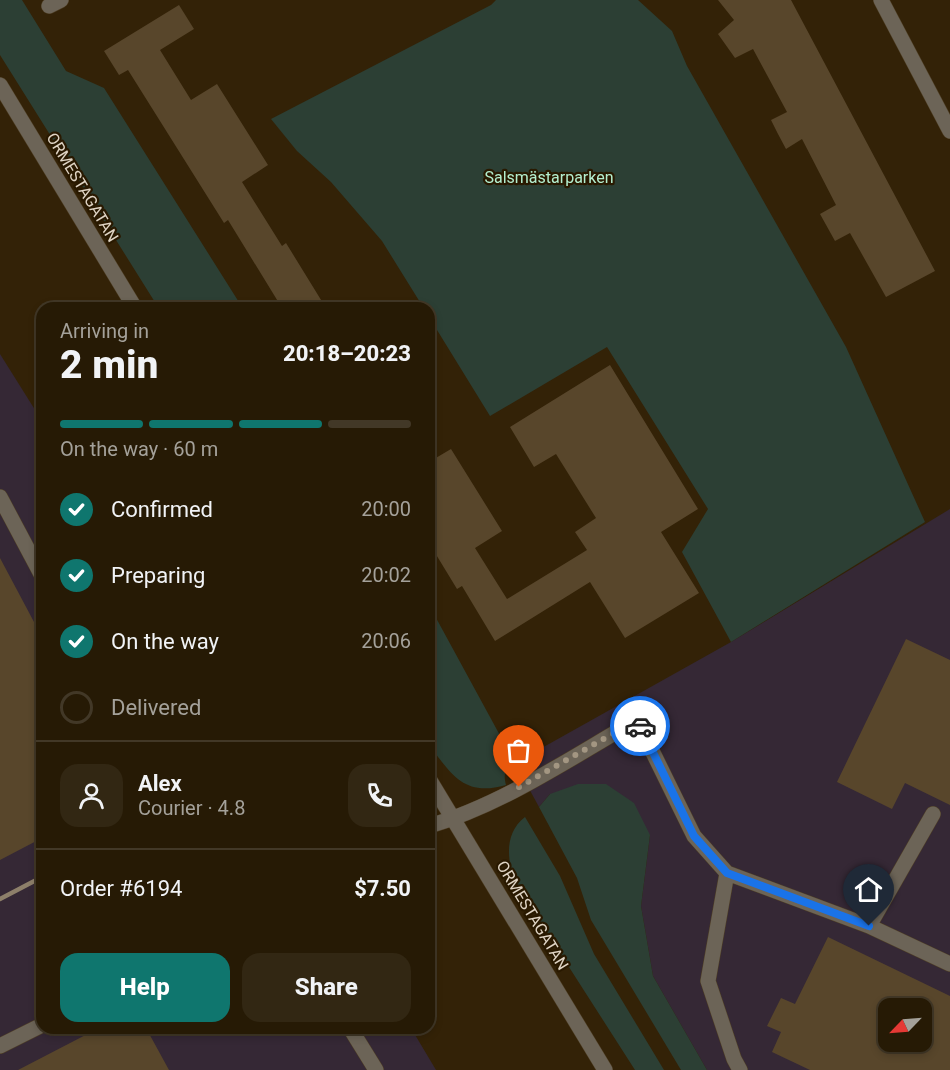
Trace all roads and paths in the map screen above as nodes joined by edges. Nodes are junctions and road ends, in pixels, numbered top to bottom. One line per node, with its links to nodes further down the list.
1 (881, 0): 3 (street)
2 (0, 85): 4 (street, ORMESTAGATAN)
3 (950, 130)
4 (131, 302)
5 (0, 497): 6 (street)
6 (36, 565)
7 (435, 789): 9 (street, ORMESTAGATAN)
8 (933, 814): 12 (street)
9 (454, 819): 10 (street); 11 (street); 18 (street, ORMESTAGATAN)
10 (435, 824)
11 (727, 873): 12 (street); 19 (street)
12 (869, 926): 13 (street)
13 (950, 964)
14 (36, 1027): 16 (street)
15 (354, 1034): 17 (street)
16 (0, 1046)
17 (376, 1070)
18 (605, 1070)
19 (740, 1070)

